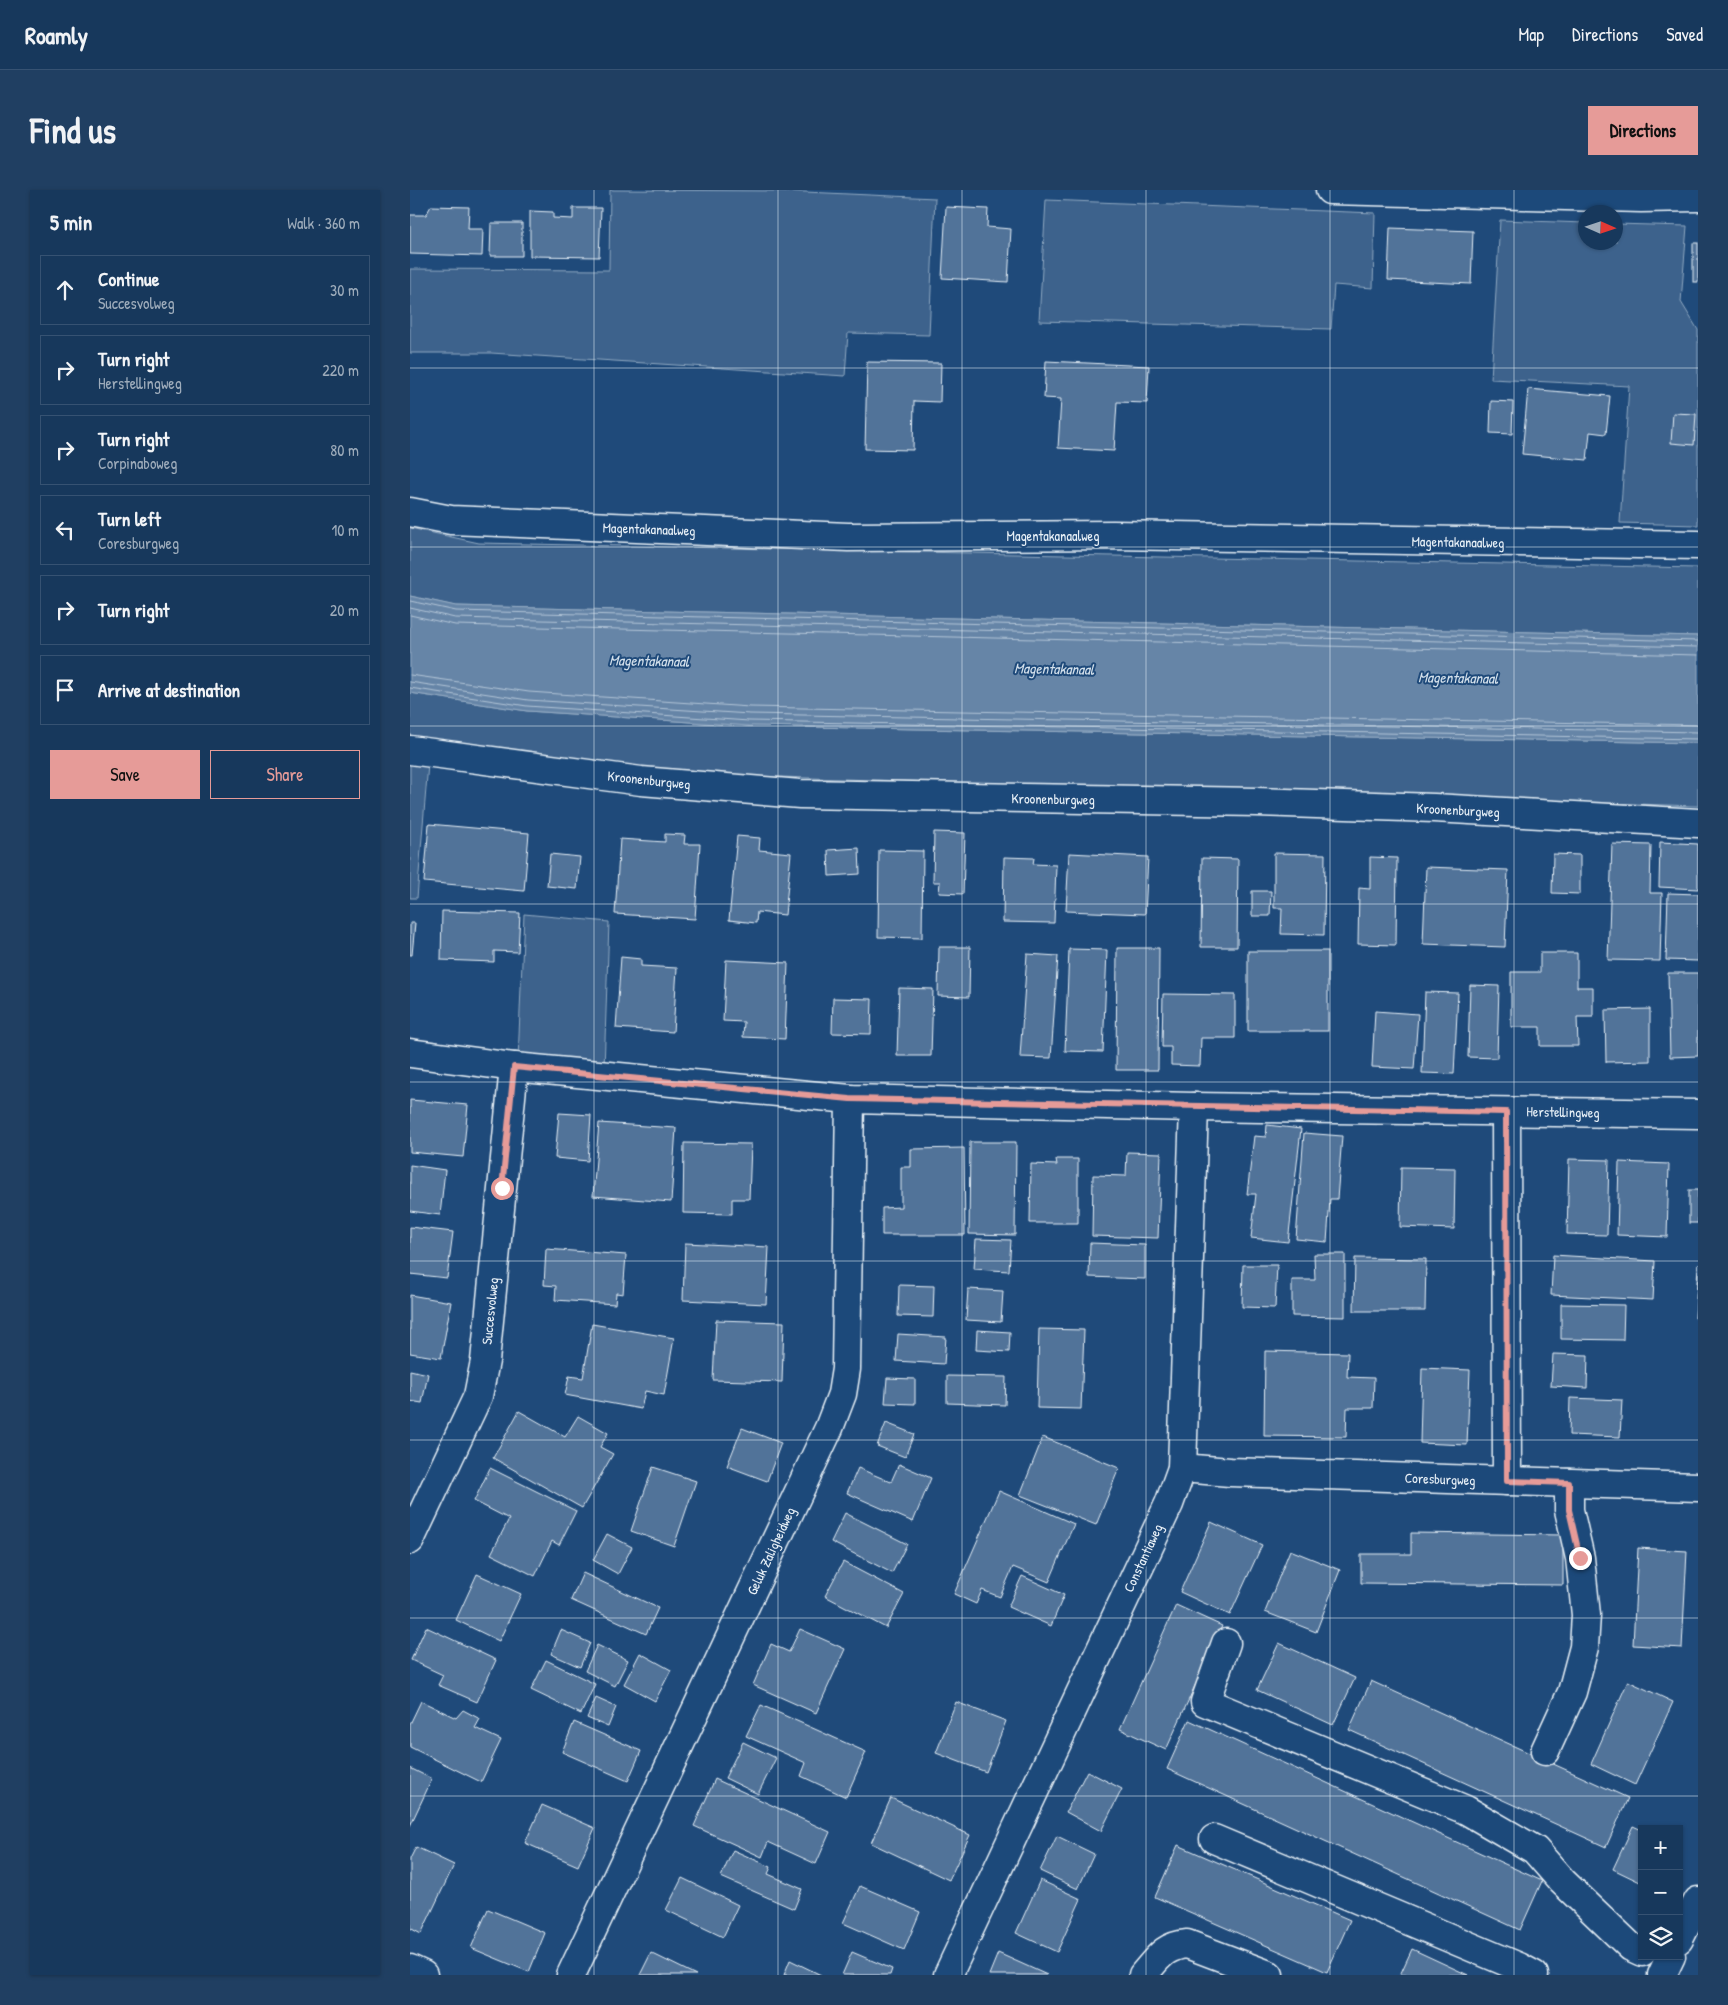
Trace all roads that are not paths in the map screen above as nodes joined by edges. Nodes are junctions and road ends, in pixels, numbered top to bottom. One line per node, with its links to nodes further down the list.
1 (1330, 190): 2 (street)
2 (1698, 197)
3 (410, 512): 4 (street, Magentakanaalweg)
4 (1698, 545)
5 (410, 750): 6 (street, Kroonenburgweg)
6 (1698, 823)
7 (410, 1053): 8 (street, Herstellingweg)
8 (514, 1067): 9 (street, Herstellingweg); 17 (street, Succesvolweg)
9 (850, 1099): 10 (street, Herstellingweg); 26 (street, Geluk Zaligheidweg)
10 (1194, 1106): 11 (street, Herstellingweg); 13 (street, Constantiaweg)
11 (1506, 1112): 12 (street, Herstellingweg); 14 (street)
12 (1698, 1114)
13 (1182, 1468): 14 (street, Coresburgweg); 27 (street, Constantiaweg)
14 (1507, 1481): 15 (street, Coresburgweg)
15 (1569, 1483): 16 (street, Coresburgweg); 19 (street)
16 (1698, 1487)
17 (410, 1540)
18 (1226, 1643): 23 (street)
19 (1545, 1751)
20 (1214, 1840): 30 (street)
21 (1698, 1901): 22 (street)
22 (1683, 1931)
23 (1638, 1950)
24 (410, 1969): 25 (street)
25 (423, 1975)
26 (571, 1975)
27 (948, 1975)
28 (1143, 1975): 29 (street)
29 (1269, 1975)
30 (1534, 1975)

